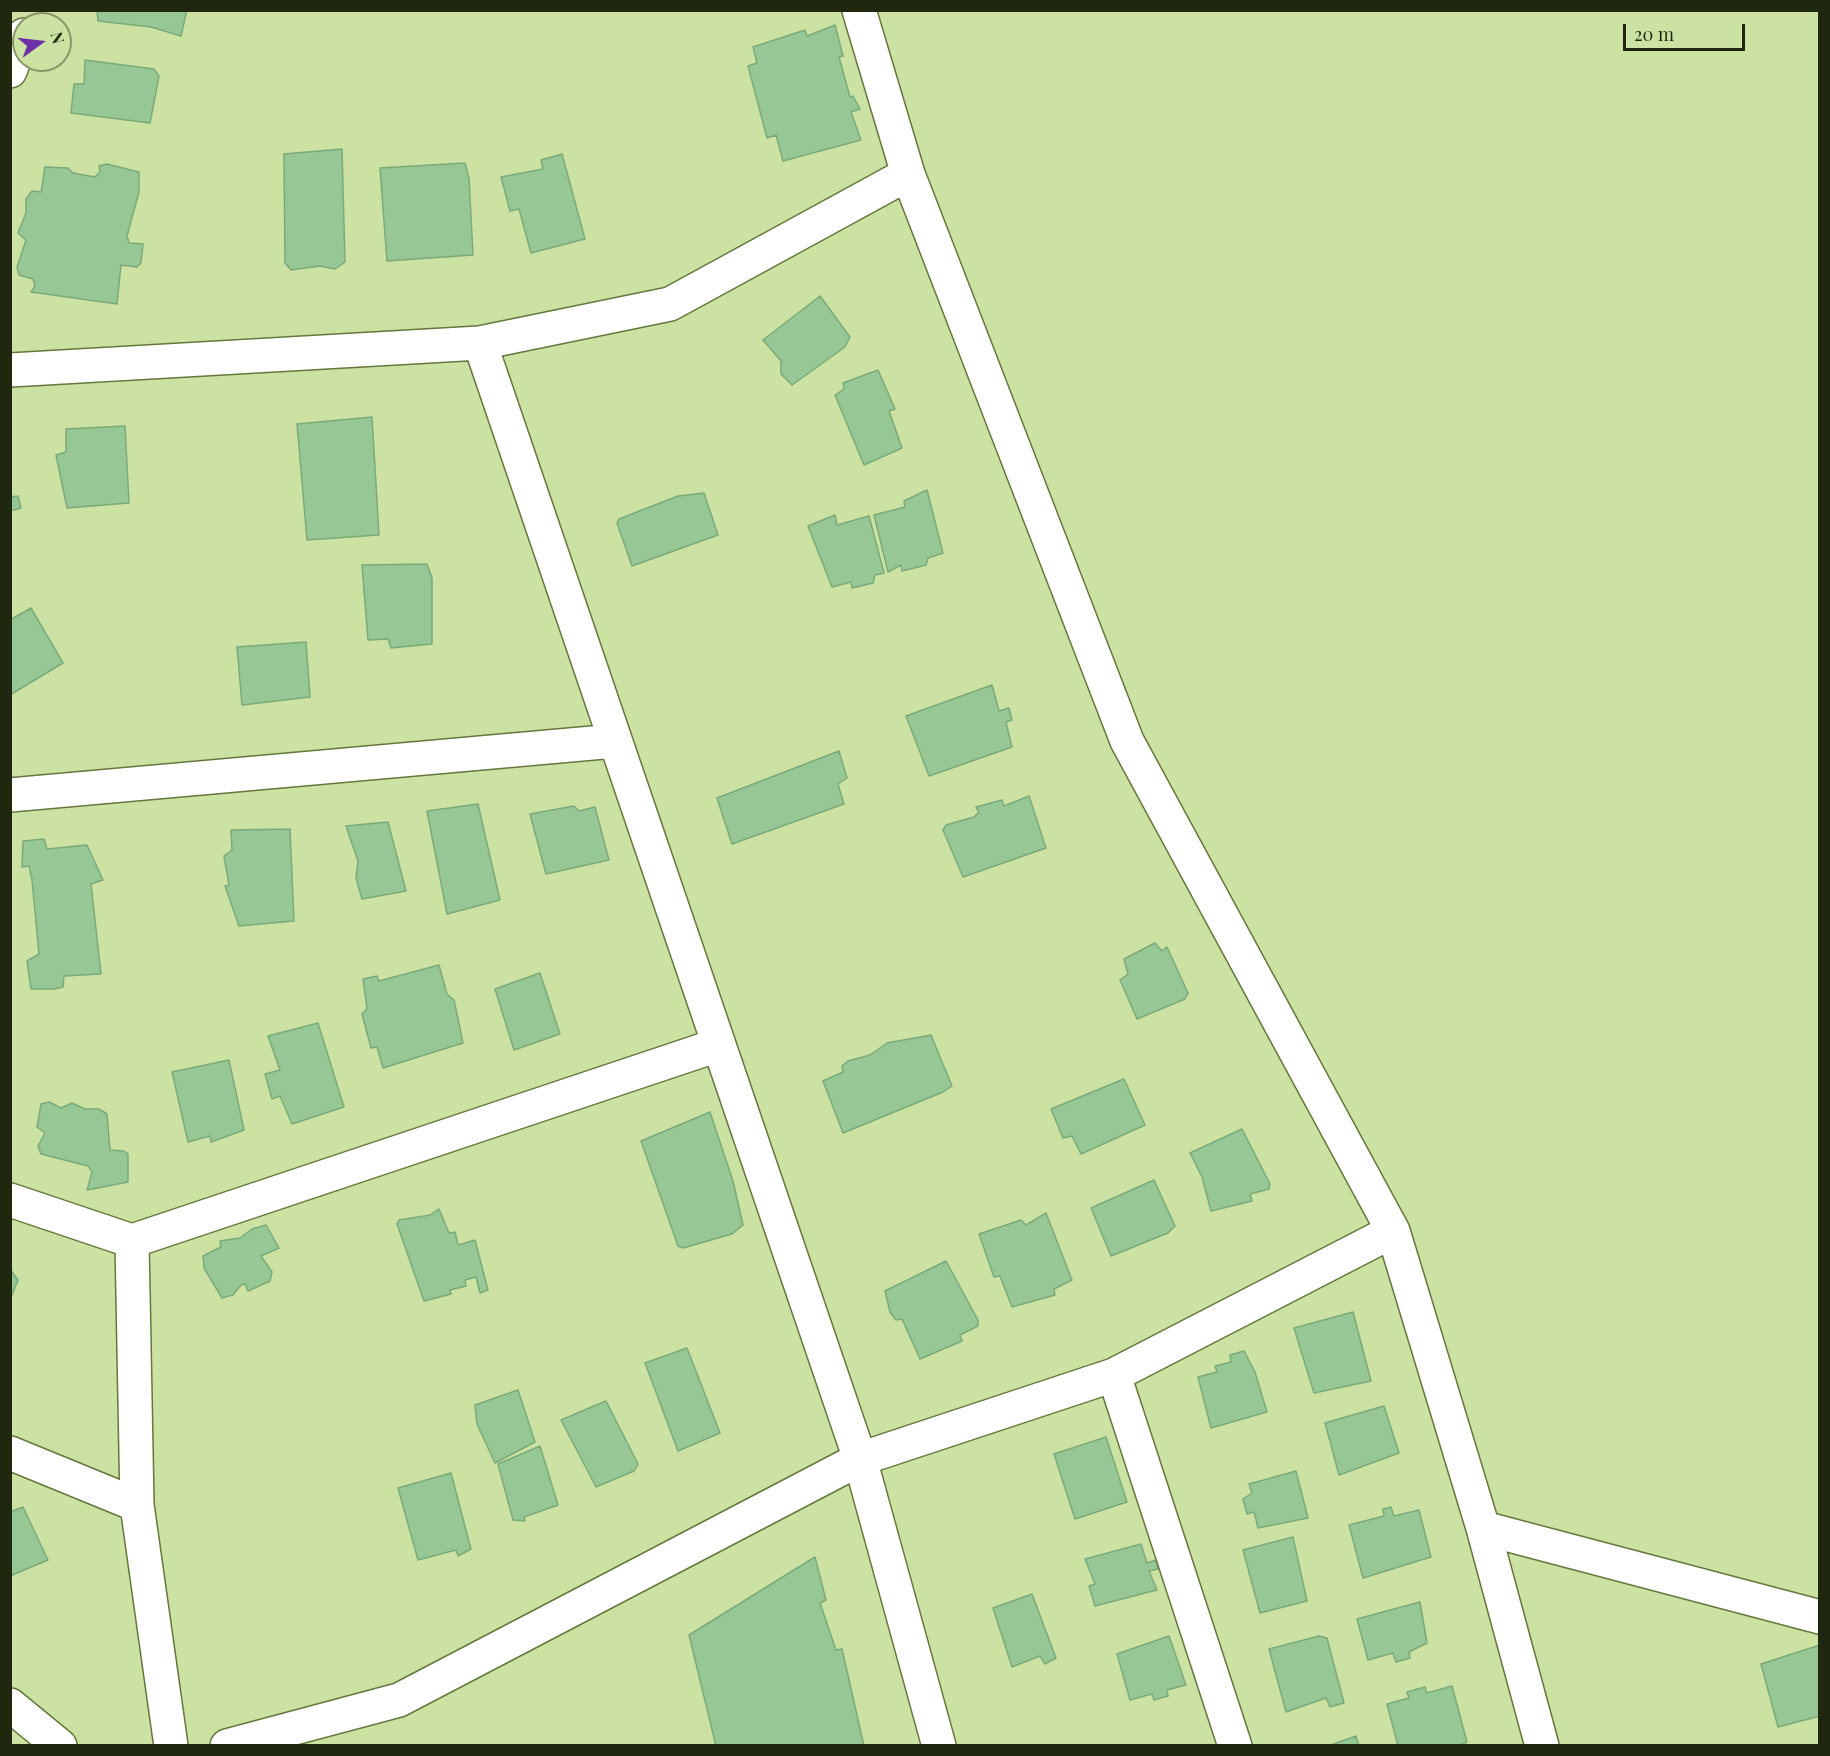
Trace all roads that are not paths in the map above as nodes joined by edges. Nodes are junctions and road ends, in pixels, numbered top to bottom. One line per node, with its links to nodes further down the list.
1 (859, 10): 2 (street)
2 (908, 174): 3 (street); 9 (street)
3 (480, 344): 4 (street); 5 (street)
4 (10, 370)
5 (615, 741): 6 (street); 7 (street)
6 (10, 795)
7 (718, 1044): 10 (street); 13 (street)
8 (10, 1200): 10 (street)
9 (1393, 1231): 11 (street); 15 (street)
10 (132, 1241): 14 (street)
11 (1114, 1376): 13 (street); 22 (street)
12 (10, 1453): 14 (street)
13 (860, 1459): 20 (street); 21 (street)
14 (137, 1505): 19 (street)
15 (1484, 1528): 16 (street); 23 (street)
16 (1820, 1617)
17 (10, 1705): 18 (street)
18 (66, 1744)
19 (171, 1746)
20 (227, 1746)
21 (939, 1746)
22 (1234, 1746)
23 (1542, 1746)

